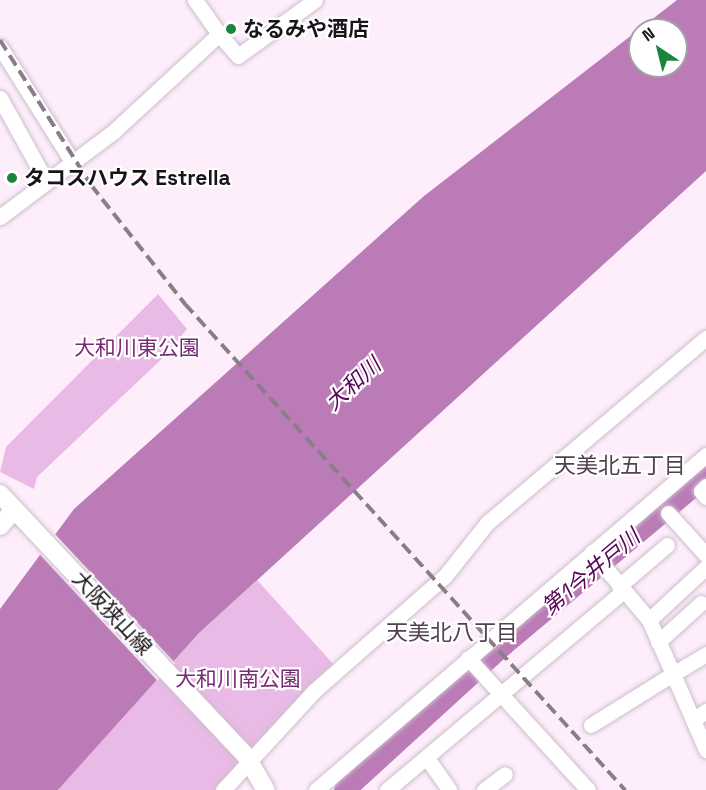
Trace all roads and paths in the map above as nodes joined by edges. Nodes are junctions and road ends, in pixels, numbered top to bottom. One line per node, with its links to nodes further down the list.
1 (195, 0): 3 (street)
2 (315, 0): 3 (street)
3 (219, 34): 7 (street)
4 (0, 46): 6 (street)
5 (0, 98): 7 (street)
6 (68, 155)
7 (46, 181): 8 (street)
8 (0, 217)
9 (706, 338): 33 (street)
10 (706, 455): 19 (street)
11 (706, 486): 13 (street)
12 (0, 494): 15 (main road, 大阪狭山線)
13 (706, 497)
14 (668, 513): 18 (street)
15 (18, 514): 16 (main road); 33 (main road, 大阪狭山線)
16 (0, 526)
17 (667, 544): 21 (street)
18 (706, 555)
19 (598, 560): 21 (street); 26 (street)
20 (706, 567): 23 (street)
21 (621, 589): 23 (street); 28 (street)
22 (701, 603): 24 (street)
23 (649, 620): 24 (street)
24 (658, 642): 27 (street)
25 (706, 654): 27 (street)
26 (471, 662): 28 (street); 37 (street)
27 (673, 674): 29 (street); 30 (street)
28 (499, 694): 32 (street); 41 (street)
29 (700, 716): 31 (street)
30 (591, 725)
31 (706, 750)
32 (428, 758): 38 (street); 39 (street)
33 (248, 759): 35 (street); 36 (main road, 大阪狭山線)
34 (505, 774): 40 (street)
35 (224, 790)
36 (267, 790)
37 (316, 790)
38 (387, 790)
39 (449, 790)
40 (484, 790)
41 (588, 790)

